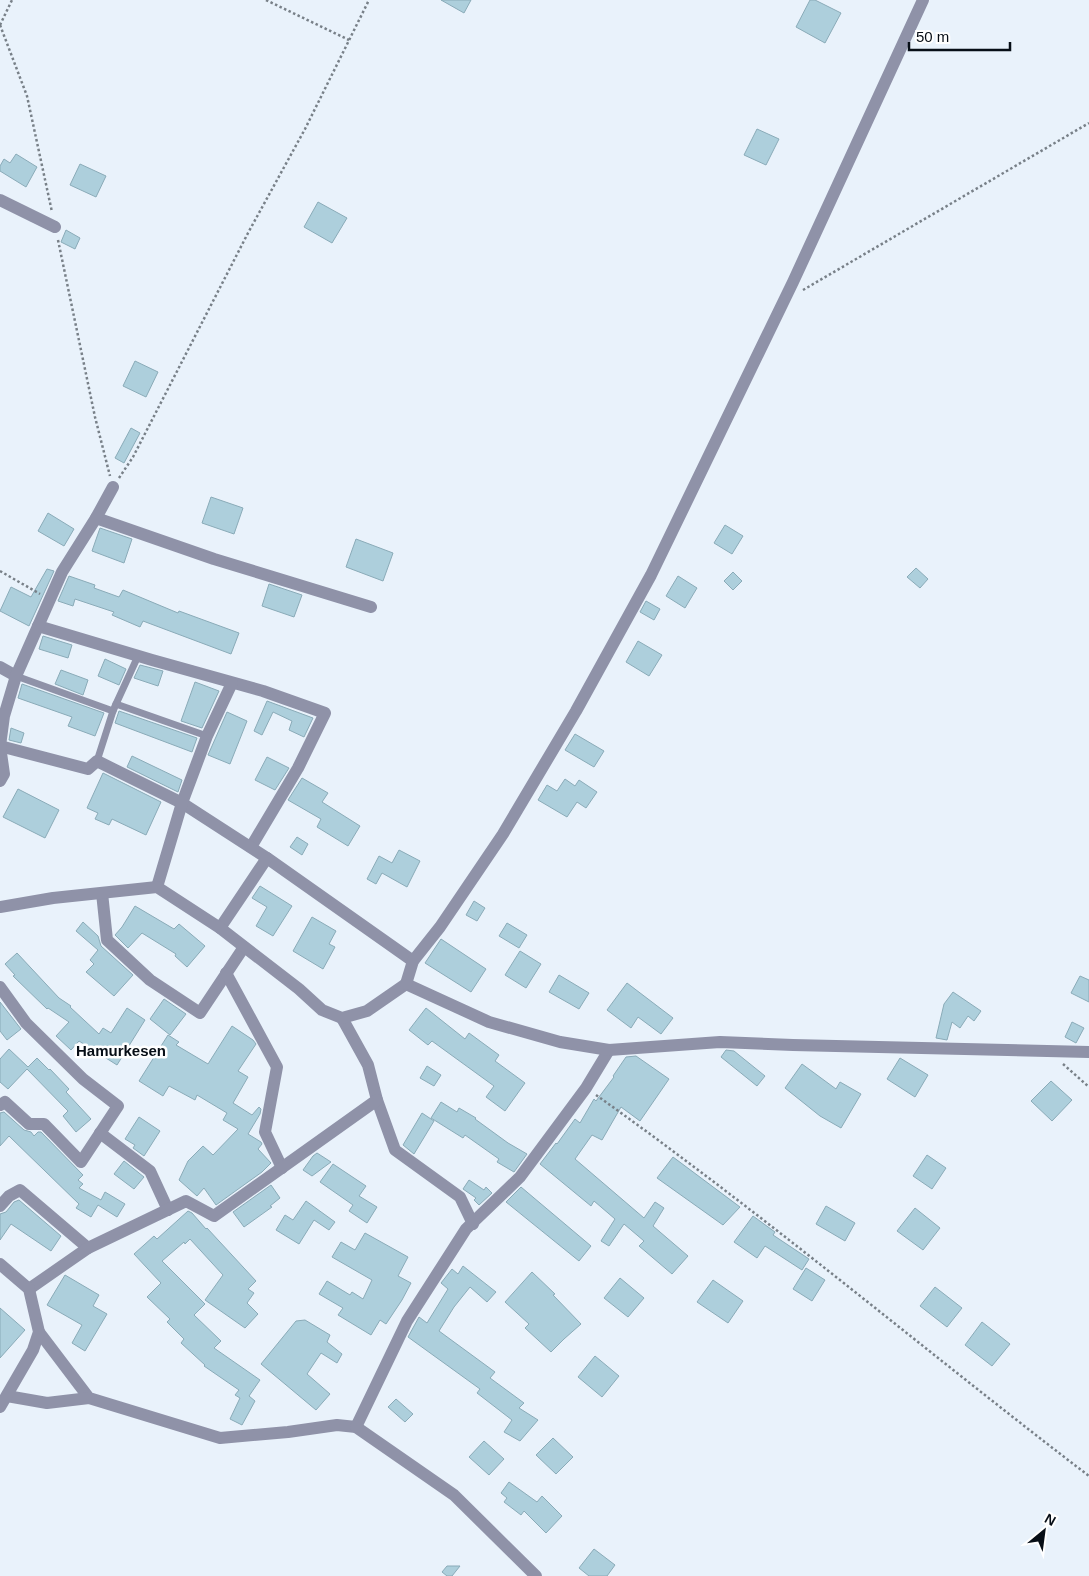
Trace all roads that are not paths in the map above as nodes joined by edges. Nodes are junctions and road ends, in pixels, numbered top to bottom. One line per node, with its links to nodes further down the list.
1 (923, 0): 25 (street)
2 (0, 200): 3 (street)
3 (55, 226)
4 (113, 487): 5 (street)
5 (96, 518): 6 (street); 7 (street)
6 (371, 607)
7 (38, 626): 8 (street); 10 (street)
8 (138, 656): 11 (street); 12 (lane)
9 (0, 667): 10 (street)
10 (16, 676): 12 (lane); 14 (street)
11 (232, 684): 13 (street); 18 (street)
12 (115, 708): 13 (lane); 15 (lane)
13 (208, 736): 17 (street)
14 (0, 746): 15 (street); 16 (street)
15 (97, 761): 17 (street)
16 (1, 775)
17 (182, 803): 18 (street); 20 (street)
18 (251, 847): 19 (street)
19 (267, 858): 23 (street); 25 (street)
20 (157, 887): 21 (street); 23 (street)
21 (102, 893): 22 (street); 26 (street)
22 (0, 907)
23 (220, 928): 24 (street)
24 (244, 946): 26 (street); 29 (street)
25 (413, 962): 27 (street)
26 (226, 973): 35 (street)
27 (406, 984): 29 (street); 30 (street)
28 (0, 988): 34 (street)
29 (342, 1018): 32 (street)
30 (609, 1050): 31 (street); 38 (street)
31 (1089, 1052)
32 (377, 1100): 35 (street); 38 (street)
33 (0, 1105): 34 (street)
34 (100, 1133): 37 (street)
35 (282, 1168): 37 (street)
36 (0, 1206): 39 (street)
37 (168, 1210): 39 (street)
38 (473, 1224): 46 (street)
39 (88, 1248): 41 (street)
40 (0, 1264): 41 (street)
41 (29, 1289): 42 (street)
42 (40, 1332): 43 (street); 44 (street)
43 (7, 1396): 44 (street); 45 (street)
44 (89, 1398): 46 (street)
45 (0, 1407)
46 (356, 1427): 47 (street)
47 (536, 1576)

